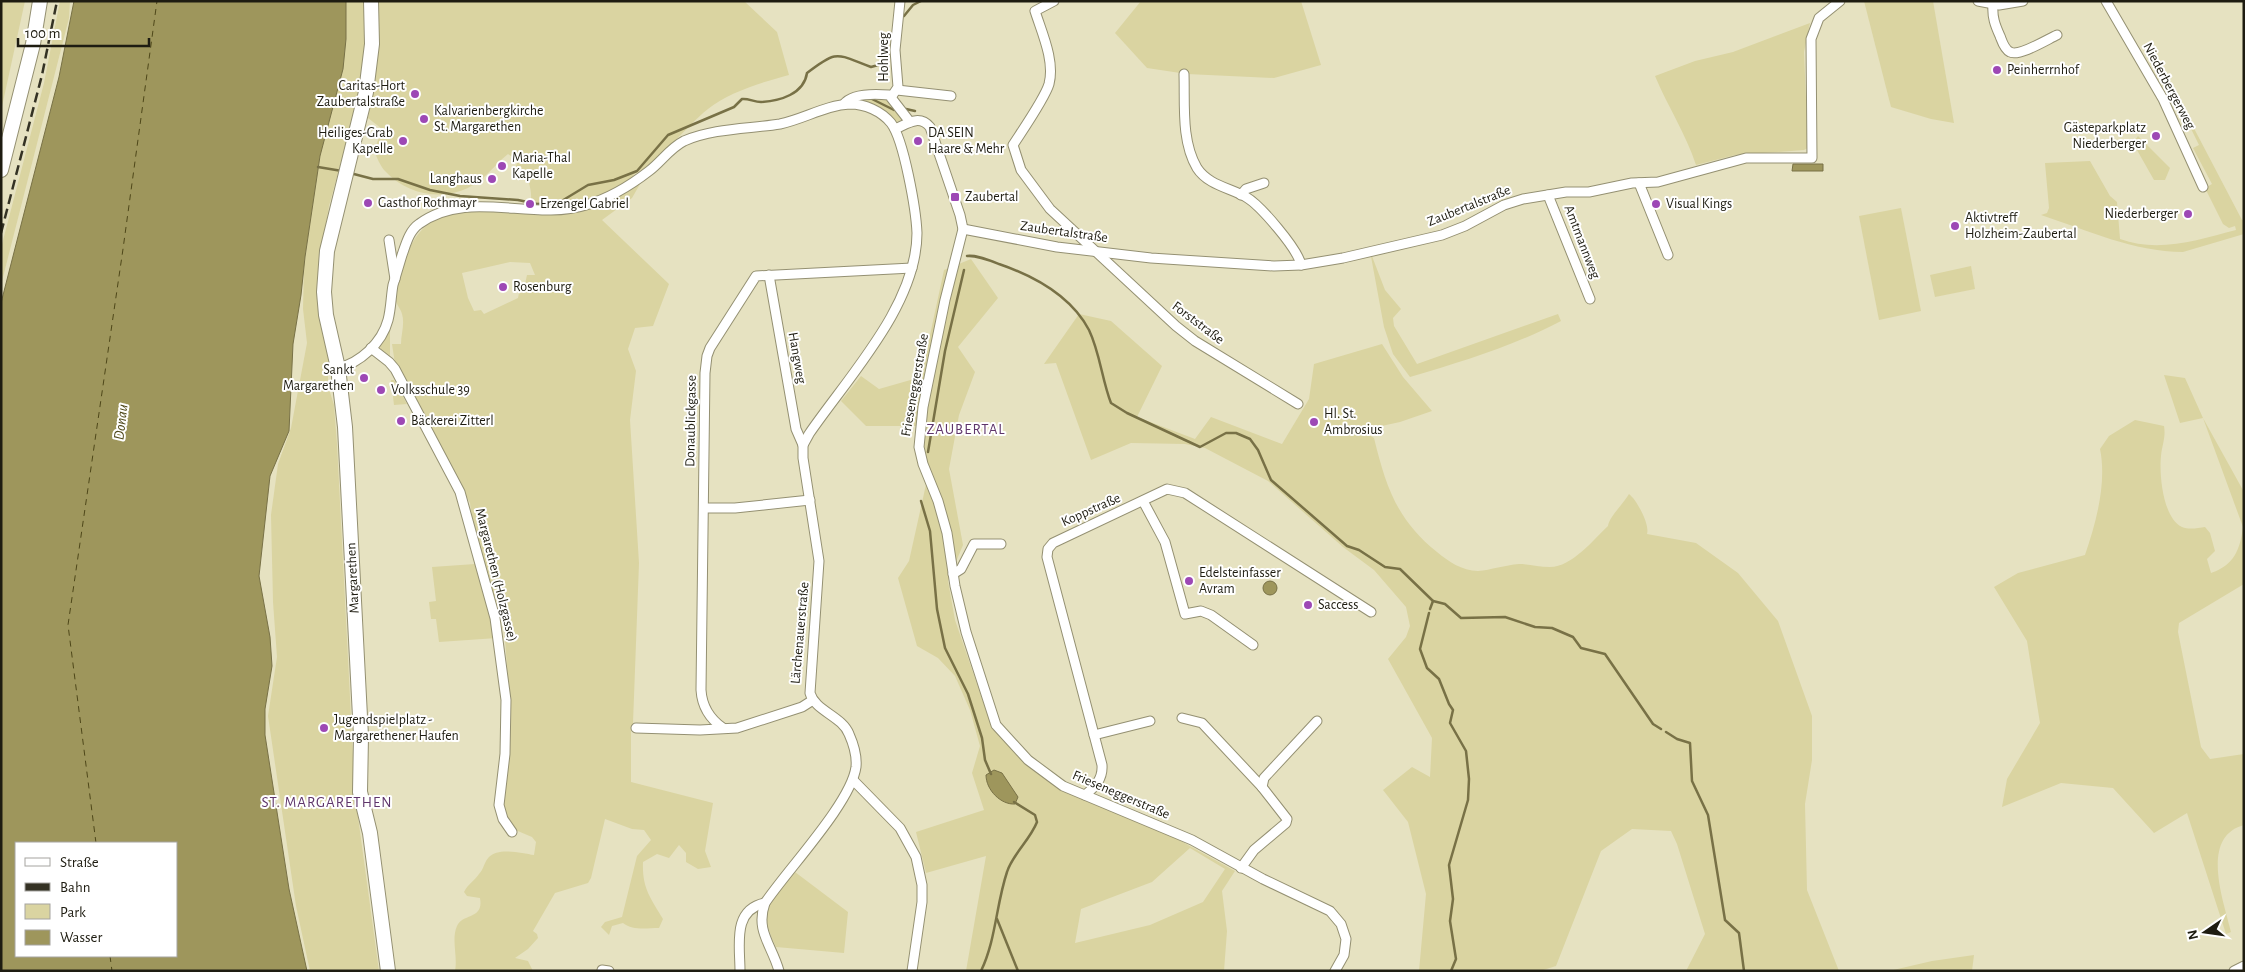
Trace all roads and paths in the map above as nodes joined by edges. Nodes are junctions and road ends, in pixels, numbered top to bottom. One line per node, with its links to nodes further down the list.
1 (40, 1): 17 (main road)
2 (372, 1): 33 (main road, Margarethen)
3 (900, 1): 12 (street, Hohlweg)
4 (1054, 1): 25 (street, Forststraße)
5 (1840, 1): 19 (street, Zaubertalstraße)
6 (1978, 1): 9 (street)
7 (2023, 1): 9 (street)
8 (2106, 1): 20 (street, Niederbergerweg)
9 (1993, 5): 10 (street)
10 (2057, 35)
11 (1184, 74): 21 (street)
12 (894, 93): 13 (street, Hohlweg); 14 (street, Hohlweg); 15 (street, Hohlweg)
13 (951, 96)
14 (844, 105): 16 (street); 30 (street)
15 (910, 122): 16 (street); 23 (street)
16 (895, 129): 28 (street)
17 (1, 170)
18 (1264, 183): 21 (street)
19 (1639, 183): 22 (street, Zaubertalstraße); 26 (street)
20 (2203, 187)
21 (1241, 194): 27 (street)
22 (1548, 195): 27 (street, Zaubertalstraße); 31 (street, Amtmannweg)
23 (963, 229): 25 (street, Zaubertalstraße); 40 (street, Frieseneggerstraße)
24 (390, 240): 30 (street)
25 (1093, 251): 27 (street, Zaubertalstraße); 34 (street, Forststraße)
26 (1668, 255)
27 (1301, 265)
28 (912, 268): 29 (street, Donaublickgasse); 35 (street)
29 (769, 275): 35 (street, Hangweg); 38 (street, Donaublickgasse)
30 (395, 279): 32 (street)
31 (1590, 299)
32 (371, 348): 33 (street); 53 (street, Margarethen (Holzgasse))
33 (338, 368): 57 (main road, Margarethen)
34 (1298, 404)
35 (804, 445): 36 (street, Lärchenauerstraße)
36 (810, 500): 38 (street); 43 (street, Lärchenauerstraße)
37 (1144, 501): 41 (street, Koppstraße); 42 (street); 49 (street, Koppstraße)
38 (704, 508): 48 (street, Donaublickgasse)
39 (1001, 544): 40 (street)
40 (954, 574): 52 (street, Frieseneggerstraße)
41 (1371, 612)
42 (1253, 645)
43 (813, 700): 48 (street); 50 (street, Lärchenauerstraße)
44 (1182, 718): 51 (street)
45 (1317, 721): 51 (street)
46 (1150, 722): 49 (street)
47 (636, 728): 48 (street)
48 (723, 728)
49 (1094, 735): 52 (street, Koppstraße)
50 (852, 780): 55 (street, Lärchenauerstraße); 60 (street)
51 (1262, 787): 54 (street)
52 (1085, 795): 54 (street, Frieseneggerstraße)
53 (512, 832)
54 (1241, 868): 61 (street, Frieseneggerstraße)
55 (765, 903): 58 (street, Lärchenauerstraße); 59 (street)
56 (2244, 966): 62 (street)
57 (388, 971)
58 (740, 971)
59 (780, 971)
60 (912, 971)
61 (1335, 971)
62 (2234, 971)

